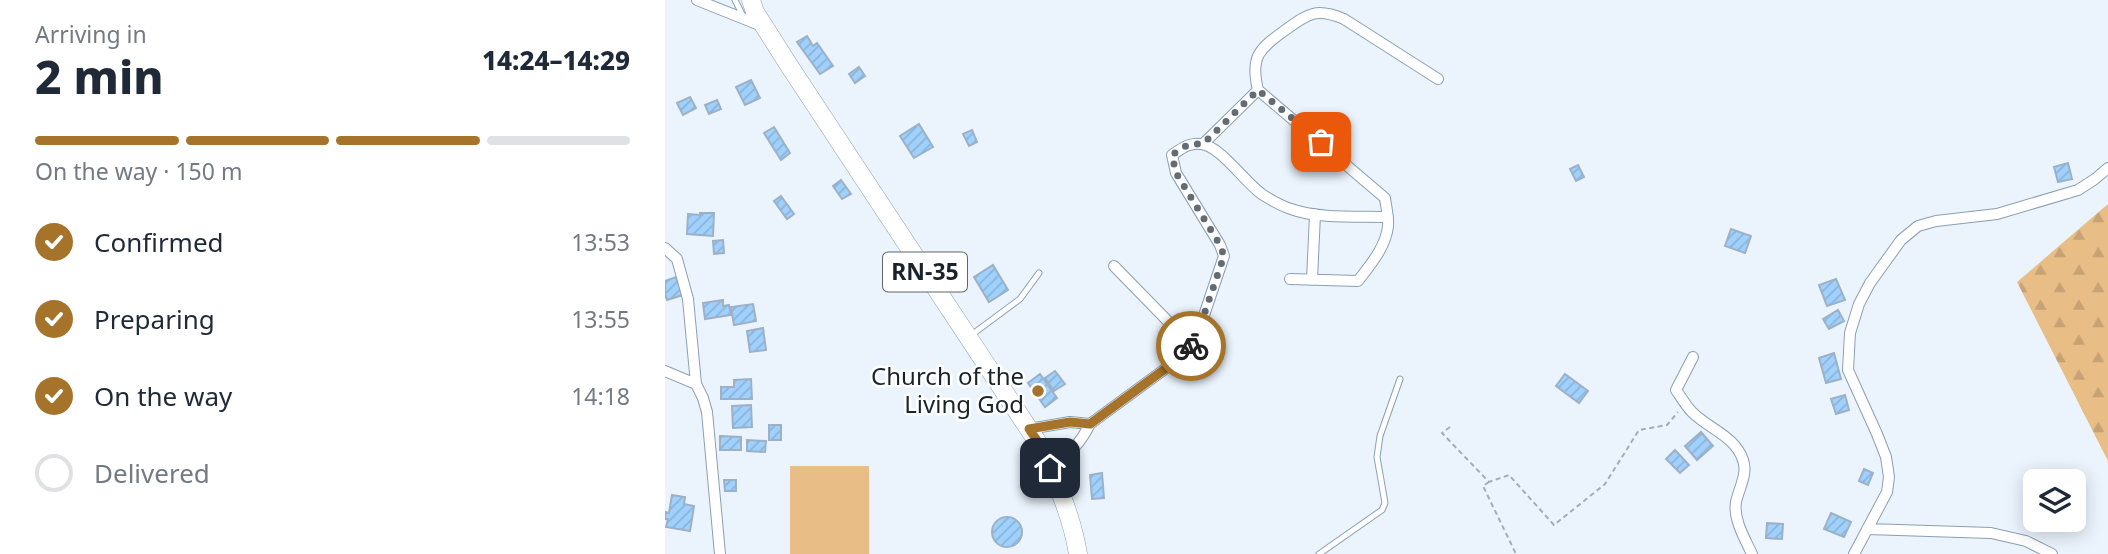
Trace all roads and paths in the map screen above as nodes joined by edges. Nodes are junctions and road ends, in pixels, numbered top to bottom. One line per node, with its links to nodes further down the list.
1 (697, 0): 4 (street)
2 (735, 0): 4 (lane)
3 (751, 0): 5 (main road, RN-35)
4 (745, 20): 5 (street)
5 (765, 27): 17 (main road, RN-35)
6 (1438, 79): 7 (street)
7 (1258, 90): 8 (street); 11 (street)
8 (1203, 144): 10 (street); 18 (street)
9 (2108, 168): 29 (street)
10 (1315, 214): 11 (street); 16 (street)
11 (1388, 217): 16 (street)
12 (665, 248): 22 (street)
13 (1114, 266): 18 (street)
14 (1039, 273): 17 (lane)
15 (1290, 279): 16 (street)
16 (1312, 280)
17 (968, 337): 26 (main road, RN-35)
18 (1192, 345): 24 (street)
19 (1693, 356): 23 (street)
20 (665, 371): 22 (street)
21 (1400, 379): 32 (lane)
22 (696, 384): 30 (street)
23 (1685, 403): 28 (path); 34 (street)
24 (1090, 424): 26 (street); 27 (street)
25 (1450, 427): 28 (path)
26 (1029, 429): 27 (main road, RN-35)
27 (1050, 468): 31 (main road, RN-35)
28 (1489, 482): 33 (path)
29 (1867, 530): 35 (street); 36 (street)
30 (720, 554)
31 (1078, 554)
32 (1319, 554)
33 (1516, 554)
34 (1752, 554)
35 (1854, 554)
36 (2052, 554)

